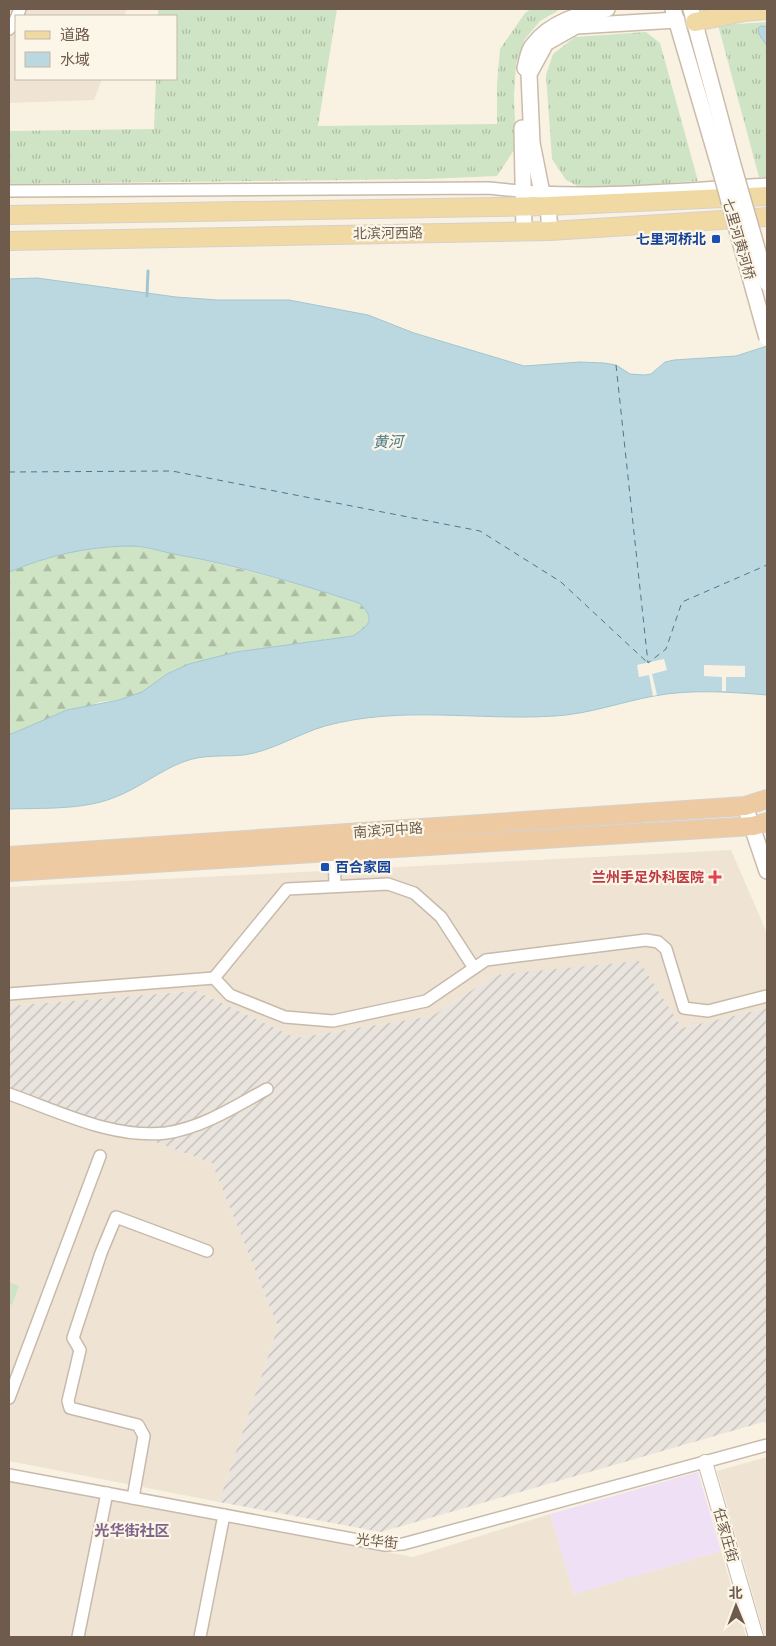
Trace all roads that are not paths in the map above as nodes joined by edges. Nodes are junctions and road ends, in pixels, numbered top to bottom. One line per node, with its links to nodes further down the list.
1 (607, 9): 9 (main road)
2 (767, 10): 4 (main road)
3 (675, 15): 5 (main road); 10 (main road)
4 (693, 16): 5 (main road)
5 (726, 167): 16 (main road, 七里河黄河桥, bridge); 17 (main road, 七里河黄河桥, bridge)
6 (767, 184): 10 (street)
7 (9, 191): 9 (street)
8 (767, 196): 10 (main road, 北滨河西路)
9 (524, 199): 10 (main road, 北滨河西路); 11 (main road, 北滨河西路); 13 (main road)
10 (545, 199): 14 (main road)
11 (9, 215)
12 (767, 217): 14 (main road, 北滨河西路)
13 (524, 231): 14 (main road, 北滨河西路); 15 (main road, 北滨河西路)
14 (550, 231)
15 (9, 241)
16 (767, 283)
17 (767, 338)
18 (767, 799): 19 (highway, 南滨河中路)
19 (745, 806): 20 (main road); 22 (highway, 南滨河中路)
20 (760, 824): 21 (highway, 南滨河中路); 23 (main road)
21 (334, 851): 24 (highway, 南滨河中路); 25 (street)
22 (9, 856)
23 (767, 871)
24 (9, 872)
25 (335, 885): 26 (street); 27 (street)
26 (474, 968): 27 (street); 29 (street)
27 (214, 978): 28 (street)
28 (9, 994)
29 (767, 996)
30 (267, 1089): 31 (street)
31 (9, 1094)
32 (100, 1156): 34 (street)
33 (206, 1251): 39 (street)
34 (9, 1398)
35 (767, 1445): 36 (street, 光华街)
36 (705, 1462): 40 (street, 光华街); 43 (street, 任家庄街)
37 (9, 1475): 38 (street, 光华街)
38 (107, 1493): 39 (street, 光华街); 41 (street)
39 (133, 1498): 40 (street, 光华街)
40 (224, 1515): 42 (street)
41 (78, 1637)
42 (200, 1637)
43 (756, 1637)

